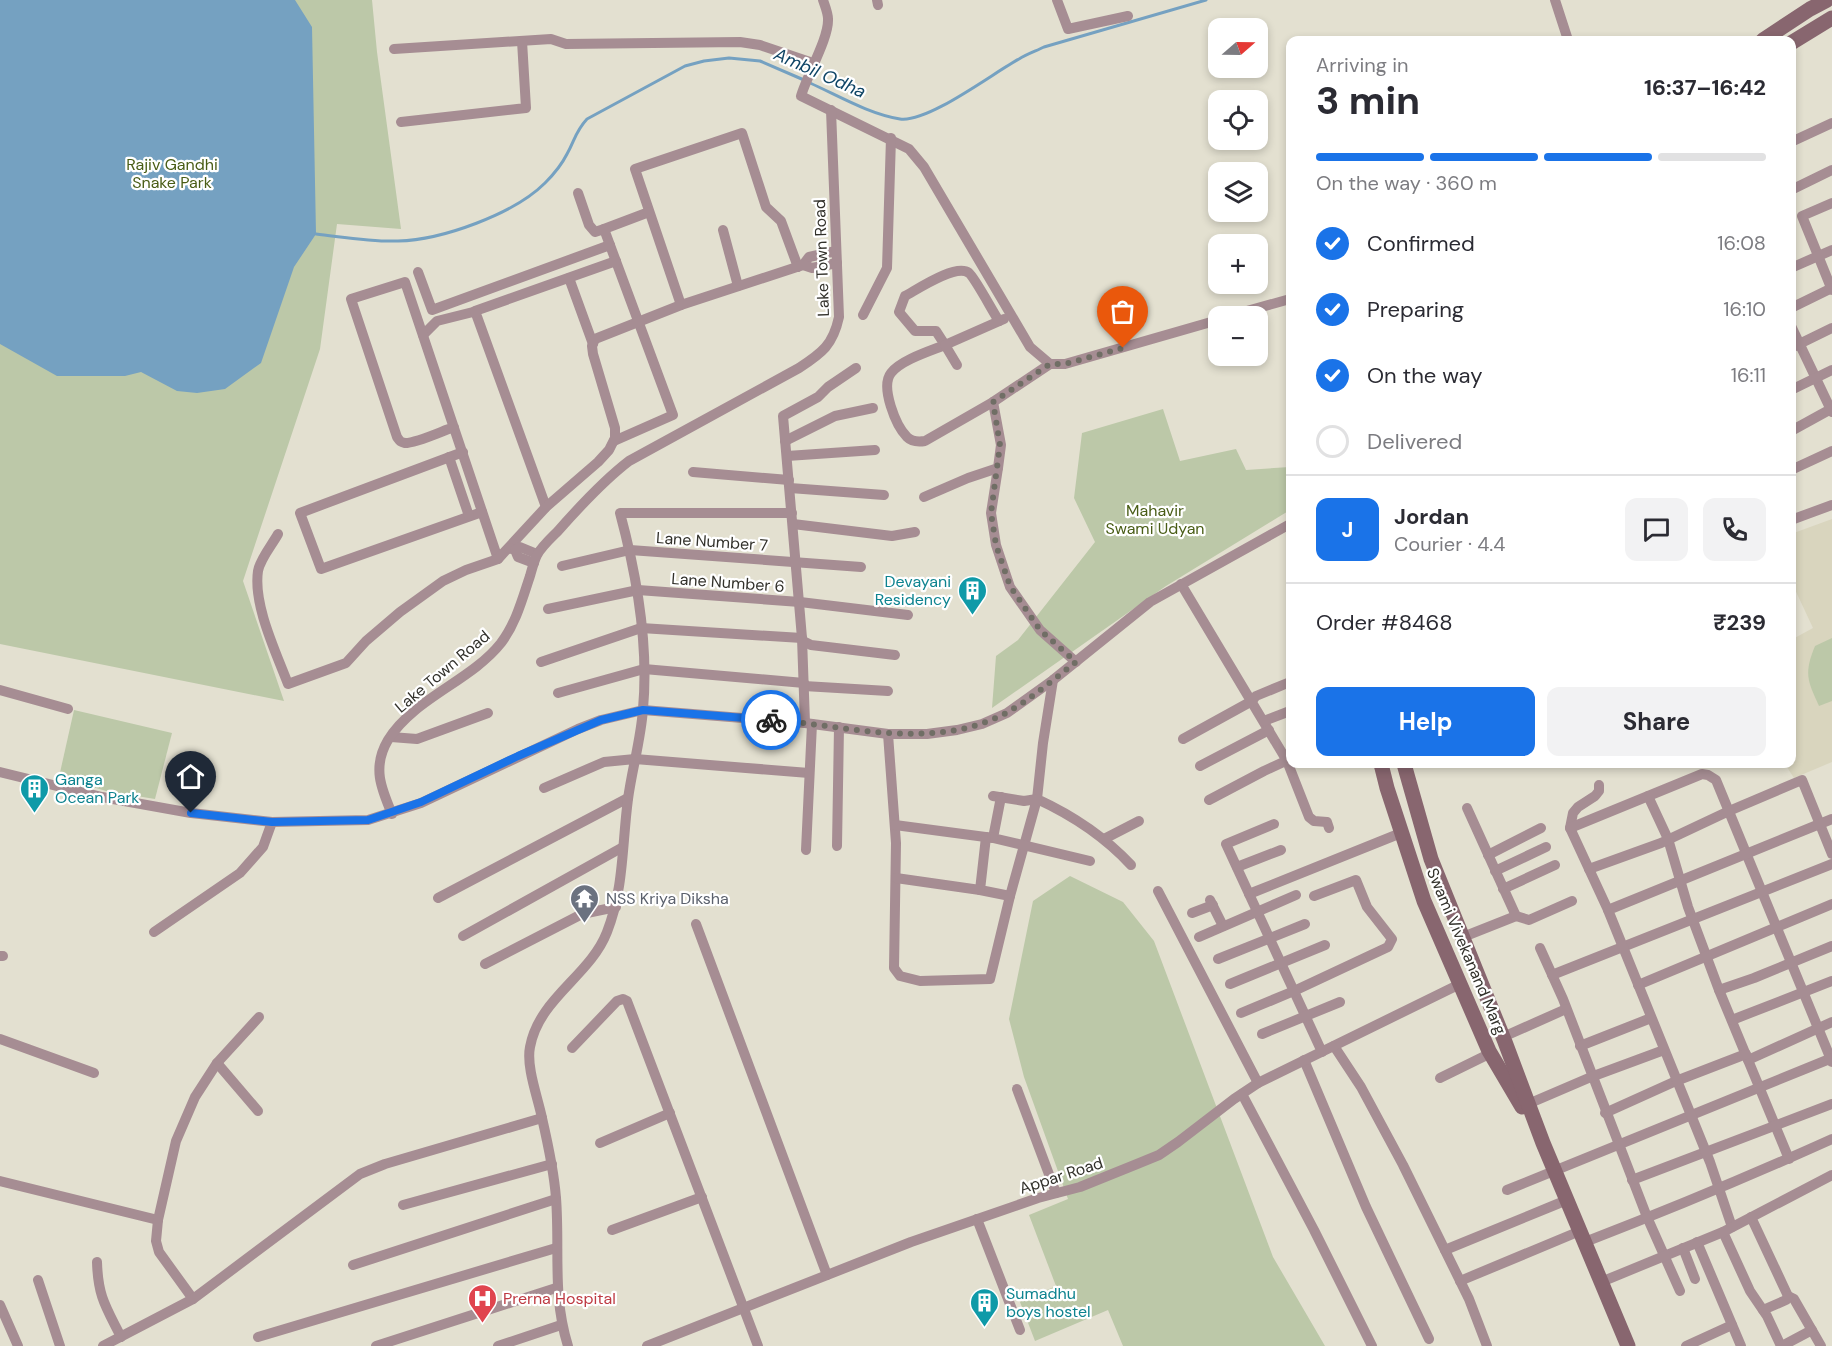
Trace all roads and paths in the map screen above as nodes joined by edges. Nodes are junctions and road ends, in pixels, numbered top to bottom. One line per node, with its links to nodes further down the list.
1 (823, 0): 12 (street)
2 (1057, 0): 5 (street)
3 (1555, 0): 7 (street)
4 (1827, 0): 8 (main road)
5 (1128, 16)
6 (1832, 18): 10 (main road)
7 (1567, 36)
8 (1770, 36)
9 (522, 41): 11 (street); 12 (street); 14 (street)
10 (1796, 41)
11 (394, 49)
12 (811, 68): 13 (street)
13 (831, 110): 16 (street); 28 (street, Lake Town Road)
14 (401, 122)
15 (1832, 123): 17 (street)
16 (891, 138): 41 (street); 42 (street)
17 (1796, 140)
18 (1832, 170): 19 (street)
19 (1796, 188)
20 (578, 194): 23 (street)
21 (1832, 203): 27 (street)
22 (649, 212): 23 (street); 30 (street); 37 (street)
23 (603, 229): 25 (street)
24 (723, 230): 34 (street)
25 (610, 245): 29 (street); 32 (street)
26 (1832, 250): 27 (street)
27 (1818, 256): 31 (street); 35 (street)
28 (836, 257): 30 (street); 87 (street, Lake Town Road)
29 (616, 261): 33 (street); 44 (street)
30 (800, 266): 34 (street)
31 (1796, 266)
32 (418, 273)
33 (569, 278): 40 (street); 48 (street)
34 (738, 286): 37 (street)
35 (1832, 289): 39 (street)
36 (1286, 300): 38 (street)
37 (681, 305): 44 (street)
38 (1265, 306)
39 (1796, 306)
40 (477, 311): 47 (street); 77 (street)
41 (863, 315)
42 (1012, 315): 43 (street); 52 (street)
43 (999, 321): 49 (street); 49 (street)
44 (638, 322): 48 (street); 63 (street)
45 (1208, 323): 52 (street)
46 (1832, 328): 50 (street)
47 (423, 335): 61 (street); 61 (street)
48 (593, 344): 63 (street)
49 (945, 345): 53 (street); 58 (street)
50 (1796, 346)
51 (1796, 348): 56 (street)
52 (1050, 364): 58 (street)
53 (957, 365)
54 (855, 369): 64 (street)
55 (1832, 370): 56 (street)
56 (1816, 378): 57 (street); 60 (street)
57 (1796, 388)
58 (993, 402): 70 (street)
59 (873, 408): 64 (street)
60 (1831, 411): 62 (street)
61 (454, 427): 67 (street)
62 (1796, 428)
63 (614, 441): 77 (street)
64 (785, 441): 68 (street)
65 (875, 450): 68 (street)
66 (1832, 451): 71 (street)
67 (463, 452): 69 (street); 78 (street)
68 (787, 456): 73 (street)
69 (449, 457): 79 (street); 79 (street)
70 (998, 468): 75 (street); 101 (street)
71 (1796, 468)
72 (693, 472): 73 (street)
73 (790, 484): 74 (street); 80 (street)
74 (884, 495)
75 (924, 496)
76 (1832, 505): 81 (street)
77 (546, 507): 85 (street)
78 (482, 512): 79 (street); 88 (street)
79 (469, 516)
80 (793, 518): 83 (street); 86 (street); 89 (street)
81 (1796, 518)
82 (1286, 526): 92 (street)
83 (915, 532)
84 (278, 534): 88 (street)
85 (512, 549): 87 (street); 88 (street)
86 (630, 550): 89 (street, Lane Number 7); 90 (street, Lane Number 7); 93 (street)
87 (536, 558): 118 (street, Lake Town Road)
88 (498, 559)
89 (796, 563): 91 (street, Lane Number 7); 94 (street)
90 (562, 566)
91 (861, 567)
92 (1181, 584): 101 (street); 109 (street)
93 (638, 590): 94 (street, Lane Number 6); 95 (street, Lane Number 6); 97 (street)
94 (800, 602): 96 (street, Lane Number 6); 98 (street)
95 (548, 609)
96 (908, 615)
97 (641, 628): 98 (street); 100 (street); 102 (street)
98 (802, 639): 99 (street); 104 (street)
99 (895, 655)
100 (540, 662)
101 (1076, 662): 103 (street)
102 (644, 669): 104 (street); 108 (street); 111 (street)
103 (1053, 680): 117 (street); 133 (street)
104 (804, 684): 107 (street); 114 (street)
105 (1286, 684): 109 (street)
106 (0, 690): 110 (street)
107 (888, 691)
108 (558, 693)
109 (1252, 701): 115 (street); 119 (street)
110 (68, 709)
111 (643, 710): 114 (street); 121 (street); 137 (street)
112 (488, 713): 118 (street)
113 (1286, 713): 115 (street)
114 (808, 723): 116 (street); 128 (street)
115 (1266, 725): 120 (street); 123 (street)
116 (838, 727): 117 (street); 152 (street)
117 (888, 734): 143 (street)
118 (391, 737): 137 (street, Lake Town Road)
119 (1183, 739)
120 (1286, 757)
121 (635, 759): 128 (street); 130 (street); 132 (street)
122 (1286, 761): 134 (street)
123 (1200, 766)
124 (1291, 768): 144 (street)
125 (1382, 768): 147 (main road, Swami Vivekanand Marg)
126 (1405, 768): 193 (main road, Swami Vivekanand Marg)
127 (0, 772): 140 (street)
128 (809, 773): 155 (street)
129 (1599, 785): 146 (street)
130 (544, 788)
131 (1648, 796): 136 (street); 146 (street); 150 (street)
132 (628, 798): 153 (street); 177 (street)
133 (1038, 799): 148 (street); 149 (street); 151 (street)
134 (1209, 800)
135 (1467, 808): 159 (street)
136 (1729, 811): 142 (street); 150 (street); 157 (street)
137 (392, 814): 140 (street)
138 (1832, 819): 142 (street)
139 (1139, 821): 149 (street)
140 (272, 822): 190 (street)
141 (1274, 824): 164 (street)
142 (1820, 824): 157 (street); 158 (street)
143 (895, 825): 148 (street); 167 (street)
144 (1329, 828)
145 (1541, 828): 159 (street)
146 (1570, 828): 165 (street)
147 (1401, 833): 173 (street); 207 (main road, Swami Vivekanand Marg)
148 (990, 837): 151 (street); 170 (street)
149 (1104, 839): 162 (street)
150 (1668, 839): 165 (street); 168 (street)
151 (1025, 845): 160 (street); 175 (street)
152 (837, 846)
153 (623, 847): 180 (street); 191 (street)
154 (1546, 847): 166 (street)
155 (806, 850)
156 (1281, 850): 164 (street)
157 (1747, 853): 168 (street); 172 (street)
158 (1832, 854)
159 (1488, 855): 166 (street)
160 (1090, 861)
161 (1832, 864): 172 (street)
162 (1131, 865)
163 (1555, 865): 169 (street)
164 (1237, 867): 173 (street)
165 (1589, 869): 181 (street)
166 (1495, 871): 169 (street)
167 (896, 878): 170 (street); 175 (street)
168 (1682, 880): 181 (street); 185 (street)
169 (1503, 889): 184 (street)
170 (980, 890): 175 (street)
171 (1158, 891): 238 (street)
172 (1763, 893): 185 (street); 189 (street)
173 (1249, 894): 182 (street)
174 (1296, 895): 182 (street)
175 (1010, 896)
176 (1314, 896): 210 (street)
177 (438, 898)
178 (1572, 901): 184 (street)
179 (1832, 904): 189 (street)
180 (616, 907): 203 (street); 248 (street)
181 (1608, 910): 197 (street)
182 (1257, 911): 188 (street); 194 (street)
183 (1192, 913): 188 (street)
184 (1516, 916): 193 (street)
185 (1693, 920): 197 (street); 199 (street)
186 (696, 924): 282 (street)
187 (1305, 924): 194 (street)
188 (1222, 926): 192 (street)
189 (1777, 928): 199 (street); 202 (street)
190 (154, 932)
191 (463, 936)
192 (1199, 937)
193 (1463, 937): 222 (main road, Swami Vivekanand Marg)
194 (1269, 938): 200 (street); 201 (street)
195 (1325, 945): 201 (street)
196 (1832, 946): 202 (street)
197 (1623, 947): 204 (street); 208 (street)
198 (1540, 948): 204 (street)
199 (1706, 956): 208 (street); 209 (street)
200 (1218, 959)
201 (1281, 963): 206 (street); 210 (street)
202 (1791, 963): 209 (street); 211 (street)
203 (485, 964)
204 (1552, 975): 213 (street)
205 (1832, 981): 211 (street)
206 (1230, 984)
207 (1460, 984): 224 (street, Appar Road); 229 (main road, Swami Vivekanand Marg)
208 (1638, 985): 217 (street)
209 (1719, 990): 218 (street)
210 (1294, 992): 214 (street); 215 (street)
211 (1803, 992): 218 (street); 220 (street)
212 (1340, 1002): 215 (street)
213 (1566, 1009): 222 (street); 225 (street)
214 (1241, 1013)
215 (1305, 1015): 221 (street); 228 (street)
216 (258, 1017): 233 (street)
217 (1651, 1018): 225 (street); 227 (street)
218 (1732, 1020): 230 (street)
219 (1832, 1022): 220 (street)
220 (1818, 1027): 230 (street); 231 (street)
221 (1262, 1035)
222 (1503, 1037): 242 (main road, Swami Vivekanand Marg)
223 (0, 1039): 234 (street)
224 (1334, 1046): 228 (street, Appar Road); 278 (street)
225 (1580, 1046): 235 (street)
226 (572, 1048): 245 (street)
227 (1664, 1050): 235 (street); 237 (street)
228 (1323, 1052): 232 (street, Appar Road)
229 (1491, 1053): 236 (street); 252 (main road, Swami Vivekanand Marg)
230 (1747, 1057): 237 (street); 239 (street)
231 (1832, 1059): 239 (street)
232 (1304, 1060): 238 (street, Appar Road); 300 (street)
233 (217, 1063): 244 (street); 271 (street)
234 (94, 1073)
235 (1591, 1077): 242 (street); 246 (street)
236 (1440, 1078)
237 (1676, 1081): 246 (street); 247 (street)
238 (1258, 1083): 241 (street, Appar Road)
239 (1760, 1087): 247 (street); 249 (street)
240 (1017, 1089): 263 (street)
241 (1242, 1094): 263 (street, Appar Road); 309 (street)
242 (1528, 1104): 252 (main road, Swami Vivekanand Marg)
243 (1832, 1104): 249 (street)
244 (258, 1111)
245 (670, 1113): 251 (street); 264 (street)
246 (1605, 1113): 253 (street)
247 (1690, 1116): 253 (street); 254 (street)
248 (542, 1118): 256 (street); 290 (street)
249 (1776, 1126): 254 (street); 255 (street)
250 (1832, 1139): 255 (street)
251 (600, 1143)
252 (1543, 1143): 257 (main road, Swami Vivekanand Marg)
253 (1618, 1145): 257 (street); 259 (street)
254 (1706, 1152): 259 (street); 262 (street)
255 (1789, 1159): 262 (street)
256 (552, 1164): 265 (street); 267 (street)
257 (1555, 1171): 261 (street); 266 (main road, Swami Vivekanand Marg)
258 (1832, 1175): 269 (street)
259 (1632, 1180): 268 (street)
260 (0, 1181): 271 (street)
261 (1507, 1190)
262 (1719, 1190): 268 (street); 272 (street)
263 (1056, 1193): 270 (street, Appar Road)
264 (702, 1197): 273 (street); 292 (street)
265 (556, 1199): 276 (street); 281 (street)
266 (1567, 1200): 274 (main road, Swami Vivekanand Marg); 278 (street)
267 (403, 1205)
268 (1647, 1217): 274 (street); 279 (street)
269 (1751, 1217): 272 (street); 289 (street)
270 (976, 1219): 282 (street, Appar Road); 296 (street)
271 (158, 1220): 290 (street)
272 (1727, 1229): 275 (street); 293 (street)
273 (612, 1230)
274 (1582, 1236): 285 (street); 286 (main road, Swami Vivekanand Marg)
275 (1697, 1242): 277 (street); 295 (street)
276 (556, 1248): 287 (street); 299 (street)
277 (1683, 1248): 279 (street); 283 (street)
278 (1445, 1250): 285 (street)
279 (1665, 1256): 286 (street); 288 (street)
280 (97, 1262): 298 (street)
281 (352, 1265)
282 (827, 1275): 292 (street, Appar Road)
283 (1695, 1279)
284 (38, 1280): 303 (street)
285 (1460, 1281): 310 (street)
286 (1601, 1282): 311 (main road, Swami Vivekanand Marg)
287 (556, 1288): 294 (street); 305 (street)
288 (1680, 1291)
289 (1788, 1296): 293 (street); 297 (street)
290 (193, 1299): 298 (street)
291 (0, 1305): 302 (street)
292 (745, 1307): 301 (street, Appar Road); 308 (street)
293 (1763, 1310): 314 (street)
294 (561, 1325): 306 (street); 307 (street)
295 (1732, 1326): 312 (street); 313 (street)
296 (1020, 1330)
297 (1812, 1330): 314 (street); 315 (street)
298 (121, 1337): 304 (street)
299 (258, 1337)
300 (1429, 1339)
301 (655, 1345)
302 (18, 1346)
303 (60, 1346)
304 (103, 1346)
305 (376, 1346)
306 (498, 1346)
307 (568, 1346)
308 (758, 1346)
309 (1372, 1346)
310 (1487, 1346)
311 (1629, 1346)
312 (1686, 1346)
313 (1741, 1346)
314 (1782, 1346)
315 (1821, 1346)

